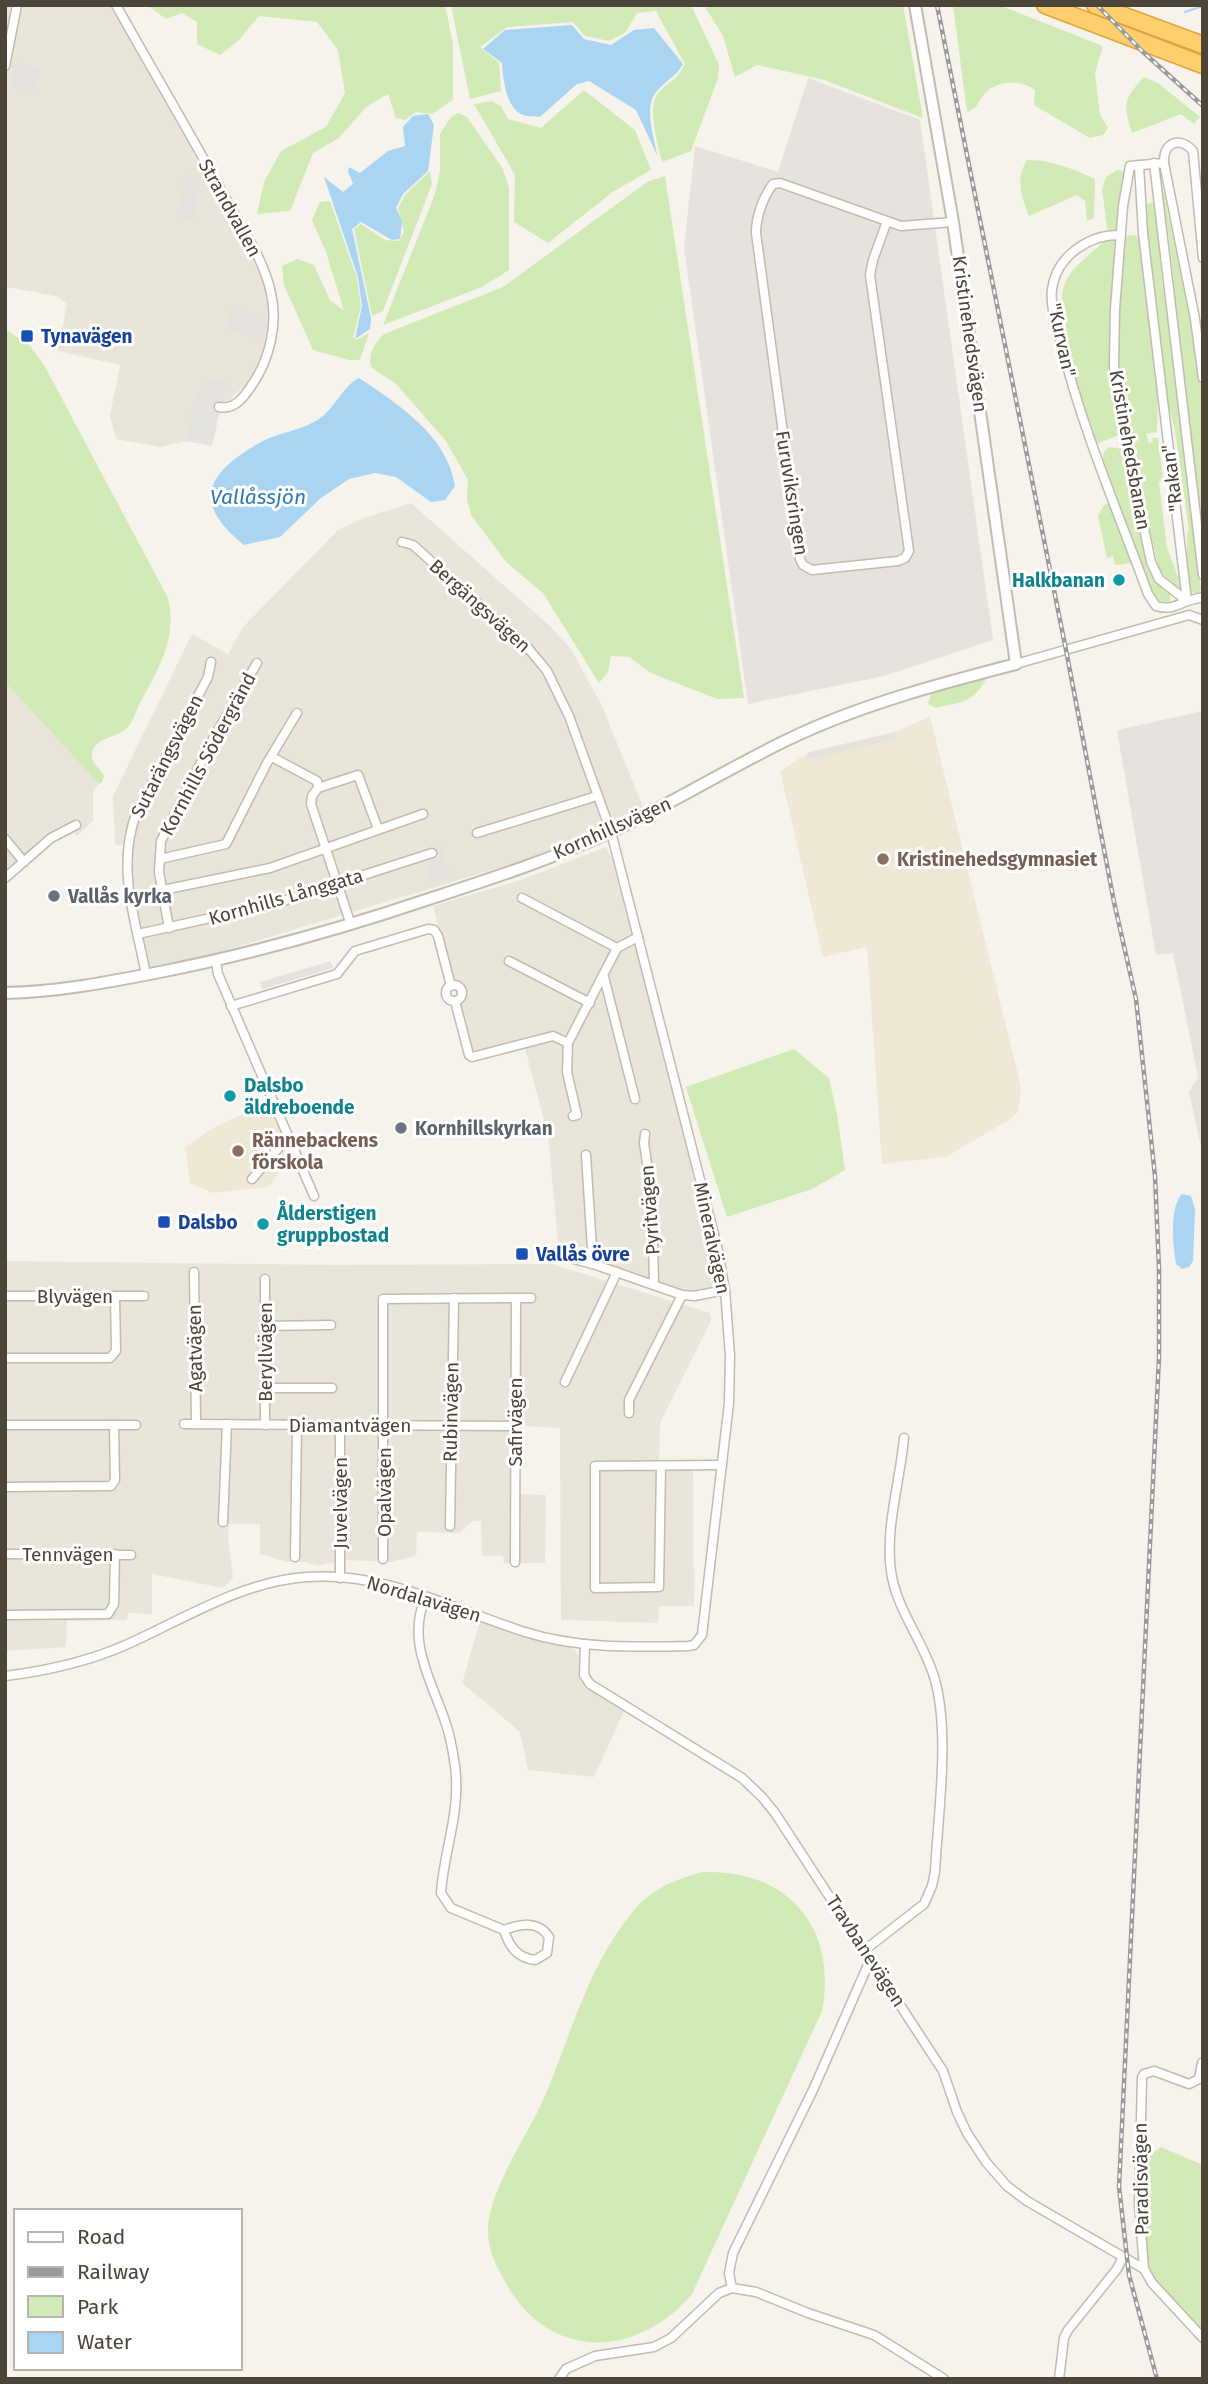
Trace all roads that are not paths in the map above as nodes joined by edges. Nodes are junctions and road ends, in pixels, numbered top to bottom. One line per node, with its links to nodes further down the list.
1 (17, 5): 8 (street)
2 (116, 5): 18 (street, Strandvallen)
3 (915, 5): 13 (street, Kristinehedsvägen)
4 (1045, 5): 7 (highway)
5 (1095, 5): 6 (highway)
6 (1203, 45)
7 (1203, 65)
8 (5, 66)
9 (1154, 163): 10 (street); 11 (street); 20 (street)
10 (1164, 163): 15 (street); 16 (street)
11 (1139, 165): 14 (street, Kristinehedsbanan); 22 (street, "Rakan")
12 (887, 221): 12 (street, Furuviksringen); 13 (street, Furuviksringen)
13 (953, 222): 27 (street, Kristinehedsvägen)
14 (1121, 235): 17 (street, "Kurvan"); 22 (street, Kristinehedsbanan)
15 (1203, 258)
16 (1203, 378)
17 (1078, 403): 22 (street, Kristinehedsbanan)
18 (219, 407)
19 (401, 542): 31 (street, Bergängsvägen)
20 (1203, 575)
21 (1203, 597): 22 (street, Kristinehedsbanan)
22 (1187, 601)
23 (1199, 613): 24 (street, Kornhillsvägen); 27 (street, Kornhillsvägen)
24 (1203, 621)
25 (211, 662): 48 (street, Sutarängsvägen)
26 (257, 663): 40 (street, Kornhills Södergränd)
27 (1016, 664): 35 (street, Kornhillsvägen)
28 (297, 713): 29 (street)
29 (272, 757): 30 (street); 40 (street)
30 (318, 785): 34 (street); 38 (street)
31 (597, 796): 35 (street, Bergängsvägen); 36 (street)
32 (423, 814): 34 (street)
33 (76, 825): 41 (street)
34 (378, 828): 38 (street)
35 (611, 832): 46 (street, Kornhillsvägen); 49 (street, Mineralvägen)
36 (477, 833)
37 (5, 839): 41 (street)
38 (326, 849): 43 (street); 44 (street)
39 (432, 853): 43 (street, Kornhills Långgata)
40 (160, 859): 44 (street, Kornhills Södergränd)
41 (24, 862): 42 (street)
42 (5, 878)
43 (337, 884): 46 (street); 47 (street, Kornhills Långgata)
44 (163, 890): 47 (street, Kornhills Södergränd)
45 (522, 898): 50 (street)
46 (351, 925): 51 (street, Kornhillsvägen)
47 (169, 928): 48 (street, Kornhills Långgata)
48 (138, 934): 53 (street, Sutarängsvägen)
49 (638, 937): 50 (street); 72 (street, Mineralvägen)
50 (617, 947): 54 (street)
51 (216, 961): 53 (street, Kornhillsvägen); 57 (street)
52 (509, 961): 56 (street)
53 (146, 975): 55 (street, Kornhillsvägen)
54 (603, 976): 56 (street); 59 (street)
55 (5, 993)
56 (590, 1003): 58 (street)
57 (231, 1006): 58 (street); 62 (street)
58 (568, 1043): 60 (street)
59 (635, 1099)
60 (573, 1116)
61 (645, 1134): 71 (street, Pyritvägen)
62 (289, 1140): 64 (street); 65 (street)
63 (586, 1155): 67 (street)
64 (252, 1179)
65 (314, 1196)
66 (550, 1253): 67 (street)
67 (593, 1264): 69 (street)
68 (194, 1272): 89 (street, Agatvägen)
69 (617, 1272): 71 (street); 83 (street)
70 (265, 1279): 81 (street, Beryllvägen)
71 (654, 1285): 73 (street)
72 (725, 1290): 73 (street); 100 (street, Mineralvägen)
73 (682, 1295): 86 (street)
74 (5, 1296): 75 (street, Blyvägen)
75 (115, 1296): 76 (street, Blyvägen); 82 (street)
76 (144, 1296)
77 (454, 1298): 78 (street); 91 (street, Rubinvägen); 95 (street, Opalvägen)
78 (516, 1298): 79 (street); 97 (street, Safirvägen)
79 (531, 1298)
80 (331, 1325): 81 (street)
81 (265, 1326): 84 (street, Beryllvägen)
82 (5, 1358)
83 (565, 1382)
84 (266, 1388): 85 (street); 94 (street, Beryllvägen)
85 (332, 1388)
86 (629, 1413)
87 (136, 1424): 93 (street)
88 (184, 1424): 89 (street, Diamantvägen)
89 (196, 1424): 90 (street, Diamantvägen)
90 (227, 1424): 94 (street, Diamantvägen); 103 (street)
91 (451, 1424): 95 (street, Diamantvägen); 97 (street, Diamantvägen); 104 (street, Rubinvägen)
92 (5, 1425): 93 (street)
93 (114, 1425): 102 (street)
94 (265, 1425): 96 (street, Diamantvägen)
95 (384, 1425): 98 (street, Diamantvägen); 109 (street, Opalvägen)
96 (298, 1426): 98 (street, Diamantvägen); 108 (street)
97 (515, 1426): 110 (street, Safirvägen)
98 (340, 1429): 111 (street, Juvelvägen)
99 (904, 1438): 118 (street)
100 (722, 1465): 101 (street); 115 (street, Mineralvägen)
101 (662, 1466): 101 (street)
102 (5, 1487)
103 (223, 1522)
104 (450, 1526)
105 (5, 1554): 106 (street, Tennvägen)
106 (115, 1555): 107 (street, Tennvägen); 113 (street)
107 (131, 1555)
108 (295, 1557)
109 (383, 1559)
110 (515, 1562)
111 (340, 1577): 112 (street, Nordalavägen); 116 (street, Nordalavägen)
112 (426, 1597): 114 (street, Nordalavägen); 117 (street)
113 (5, 1615)
114 (585, 1644): 115 (street, Nordalavägen); 118 (street, Travbanevägen)
115 (688, 1646)
116 (5, 1676)
117 (504, 1930): 117 (street)
118 (866, 1949): 119 (street, Travbanevägen)
119 (871, 1958): 121 (street, Travbanevägen); 123 (street)
120 (1202, 2063): 122 (street, Paradisvägen)
121 (1123, 2257): 122 (street, Travbanevägen); 127 (street)
122 (1144, 2269): 124 (street)
123 (732, 2288): 125 (street); 126 (street)
124 (1203, 2338)
125 (559, 2379)
126 (944, 2379)
127 (1059, 2379)

